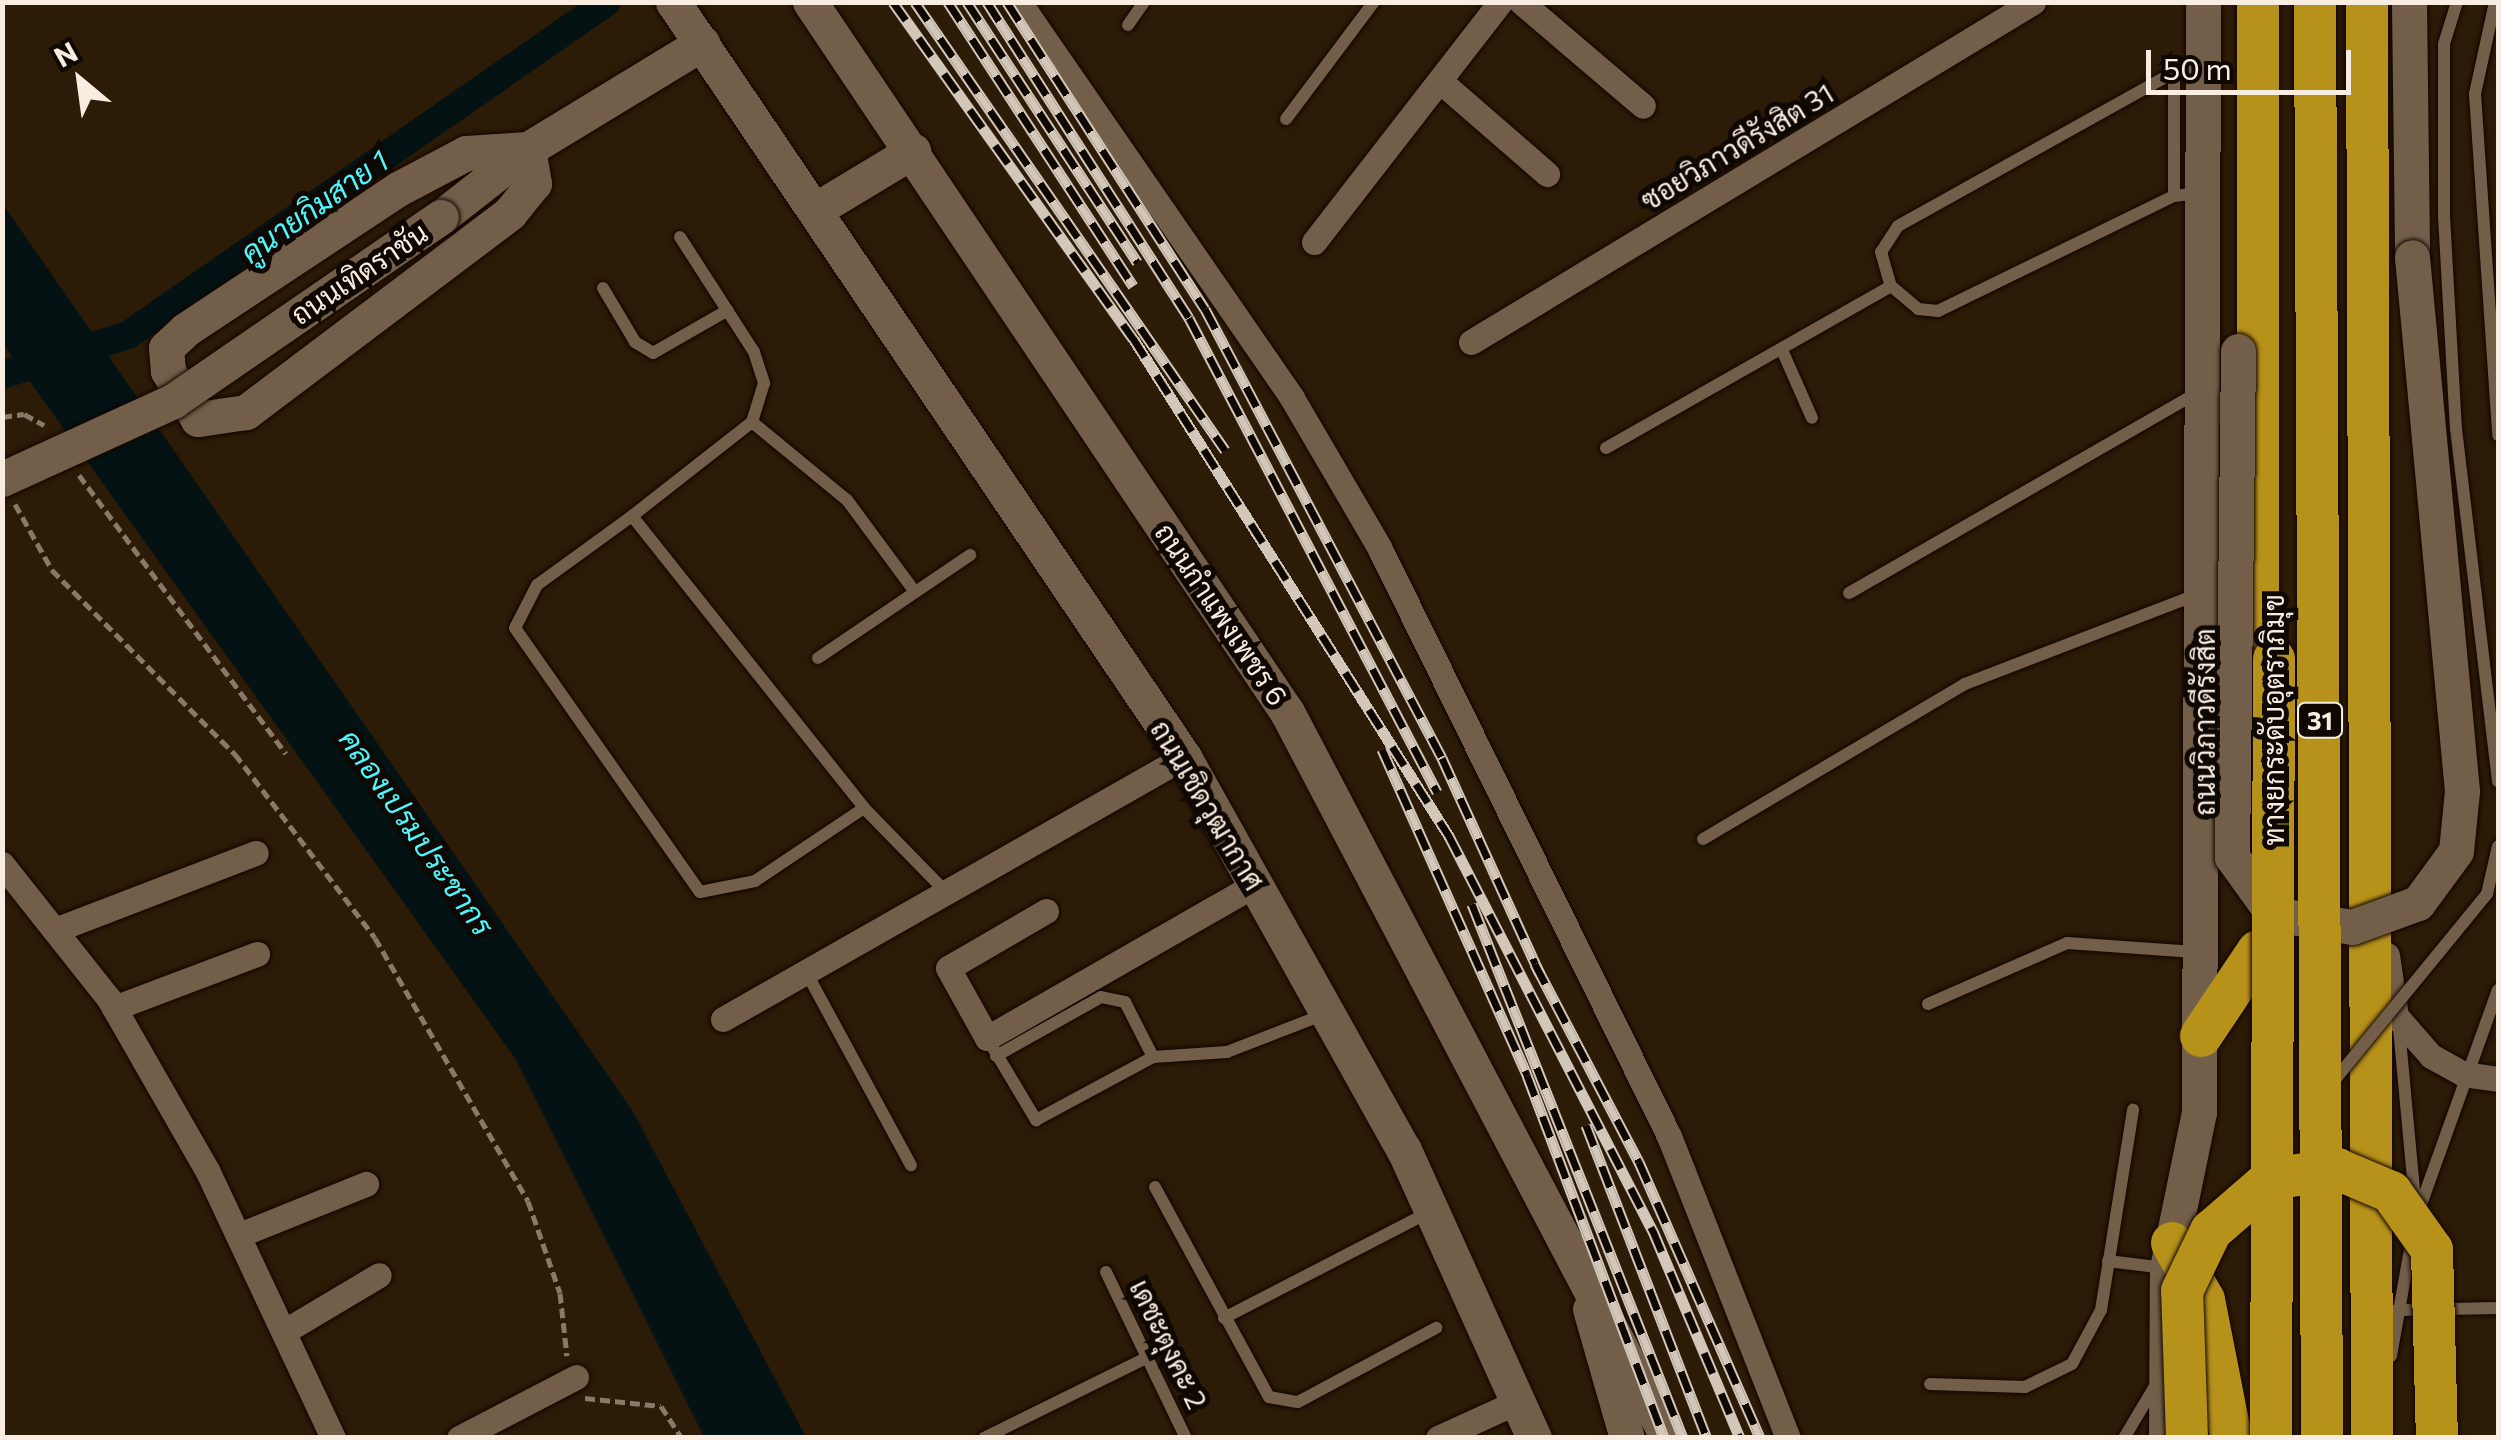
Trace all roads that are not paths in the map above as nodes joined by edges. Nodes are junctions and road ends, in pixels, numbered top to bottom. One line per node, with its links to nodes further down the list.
1 (674, 2): 20 (main road, ถนนเชิดวุฒากาศ)
2 (810, 2): 27 (main road, ถนนกำแพงเพชร 6)
3 (1019, 2): 108 (street)
4 (1144, 2): 19 (lane)
5 (1374, 2): 25 (lane)
6 (1500, 2): 23 (street)
7 (1521, 2): 24 (street)
8 (2033, 2): 37 (street, ซอยวิภาวดีรังสิต 31)
9 (2204, 2): 21 (main road, ถนนวิภาวดีรังสิต)
10 (2239, 2): 16 (main road, bridge)
11 (2258, 2): 63 (highway, ถนนวิภาวดีรังสิต / 31)
12 (2279, 2): 114 (highway, ทางยกระดับอุตราภิมุข / 31, bridge)
13 (2315, 2): 115 (highway, ทางยกระดับอุตราภิมุข / 31, bridge)
14 (2367, 2): 28 (highway, 31)
15 (2389, 2): 28 (main road, 31)
16 (2409, 2)
17 (2457, 2): 53 (lane)
18 (2494, 2): 42 (lane)
19 (1128, 25)
20 (702, 43): 26 (main road, ถนนเทิดราชัน); 31 (main road, ถนนเชิดวุฒากาศ)
21 (2205, 56): 22 (lane); 30 (main road, ถนนวิภาวดีรังสิต)
22 (2174, 72): 30 (lane); 34 (lane)
23 (1440, 82): 29 (street); 33 (street)
24 (1643, 106)
25 (1286, 118)
26 (528, 149): 26 (main road); 44 (main road, ถนนเทิดราชัน, bridge)
27 (913, 151): 31 (main road); 86 (main road, ถนนกำแพงเพชร 6)
28 (2362, 173): 51 (highway, 31)
29 (1547, 174)
30 (2191, 194): 34 (lane); 39 (main road, ถนนวิภาวดีรังสิต)
31 (820, 207): 52 (main road, ถนนเชิดวุฒากาศ)
32 (680, 237): 36 (lane)
33 (1314, 242)
34 (1891, 286): 38 (lane)
35 (603, 288): 36 (lane)
36 (728, 310): 41 (lane)
37 (1471, 342)
38 (1782, 350): 40 (lane); 43 (lane)
39 (2202, 390): 48 (main road, ถนนวิภาวดีรังสิต); 49 (lane)
40 (1812, 418)
41 (752, 422): 45 (lane); 47 (lane)
42 (2498, 435)
43 (1606, 448)
44 (6, 487)
45 (632, 516): 54 (lane); 54 (lane)
46 (970, 555): 47 (lane)
47 (915, 592): 50 (lane)
48 (2203, 592): 55 (lane); 64 (main road, ถนนวิภาวดีรังสิต)
49 (1849, 594)
50 (818, 658)
51 (2376, 746): 71 (street); 116 (highway, 31)
52 (1184, 757): 59 (main road, ถนนเชิดวุฒากาศ); 60 (street)
53 (2498, 782)
54 (864, 808): 60 (lane)
55 (1703, 840)
56 (2498, 846): 85 (lane, bridge)
57 (256, 854): 62 (street)
58 (2, 864): 62 (street)
59 (1256, 884): 70 (main road, ถนนเชิดวุฒากาศ); 74 (street)
60 (944, 889): 66 (street)
61 (1046, 911): 74 (street)
62 (55, 930): 69 (street)
63 (2258, 951): 73 (highway); 113 (highway, ถนนวิภาวดีรังสิต / 31)
64 (2203, 952): 68 (lane); 73 (main road, ถนนวิภาวดีรังสิต)
65 (257, 954): 69 (street)
66 (806, 972): 72 (street); 79 (lane)
67 (2498, 990): 76 (lane)
68 (1928, 1004)
69 (114, 1008): 84 (street)
70 (1329, 1012): 75 (lane); 82 (main road, ถนนเชิดวุฒากาศ)
71 (2396, 1016): 76 (street); 83 (lane)
72 (723, 1019)
73 (2201, 1036): 85 (main road, ถนนวิภาวดีรังสิต)
74 (991, 1047): 75 (lane); 75 (lane)
75 (1153, 1057)
76 (2463, 1074): 77 (street); 83 (lane)
77 (2498, 1079)
78 (2133, 1110): 87 (lane)
79 (911, 1165)
80 (366, 1184): 84 (street)
81 (1155, 1187): 92 (lane)
82 (1434, 1209): 92 (lane); 99 (main road, ถนนเชิดวุฒากาศ)
83 (2416, 1220): 91 (lane)
84 (239, 1236): 94 (street)
85 (2183, 1247): 87 (lane); 96 (main road, ถนนวิภาวดีรังสิต); 111 (highway, bridge); 112 (highway); 118 (highway, bridge)
86 (1576, 1260): 106 (main road, ถนนกำแพงเพชร 6); 107 (main road, ถนนกำแพงเพชร 6)
87 (2108, 1260): 98 (lane)
88 (1106, 1272): 95 (lane, เดชะตุงคะ 2)
89 (379, 1276): 94 (street)
90 (2498, 1308): 91 (lane)
91 (2397, 1310): 117 (lane)
92 (1224, 1318): 93 (lane)
93 (1436, 1328)
94 (286, 1331): 100 (street)
95 (1148, 1358): 102 (lane); 103 (lane, เดชะตุงคะ 2)
96 (2162, 1376): 109 (lane); 110 (main road, ถนนวิภาวดีรังสิต)
97 (576, 1377): 101 (street)
98 (1930, 1384)
99 (1518, 1401): 104 (street); 105 (main road, ถนนเชิดวุฒากาศ)
100 (332, 1438)
101 (459, 1438)
102 (984, 1438)
103 (1186, 1438)
104 (1438, 1438)
105 (1534, 1438)
106 (1627, 1438)
107 (1668, 1438)
108 (1788, 1438)
109 (2124, 1438)
110 (2166, 1438)
111 (2188, 1438)
112 (2230, 1438)
113 (2258, 1438)
114 (2271, 1438)
115 (2322, 1438)
116 (2372, 1438)
117 (2381, 1438)
118 (2437, 1438)

